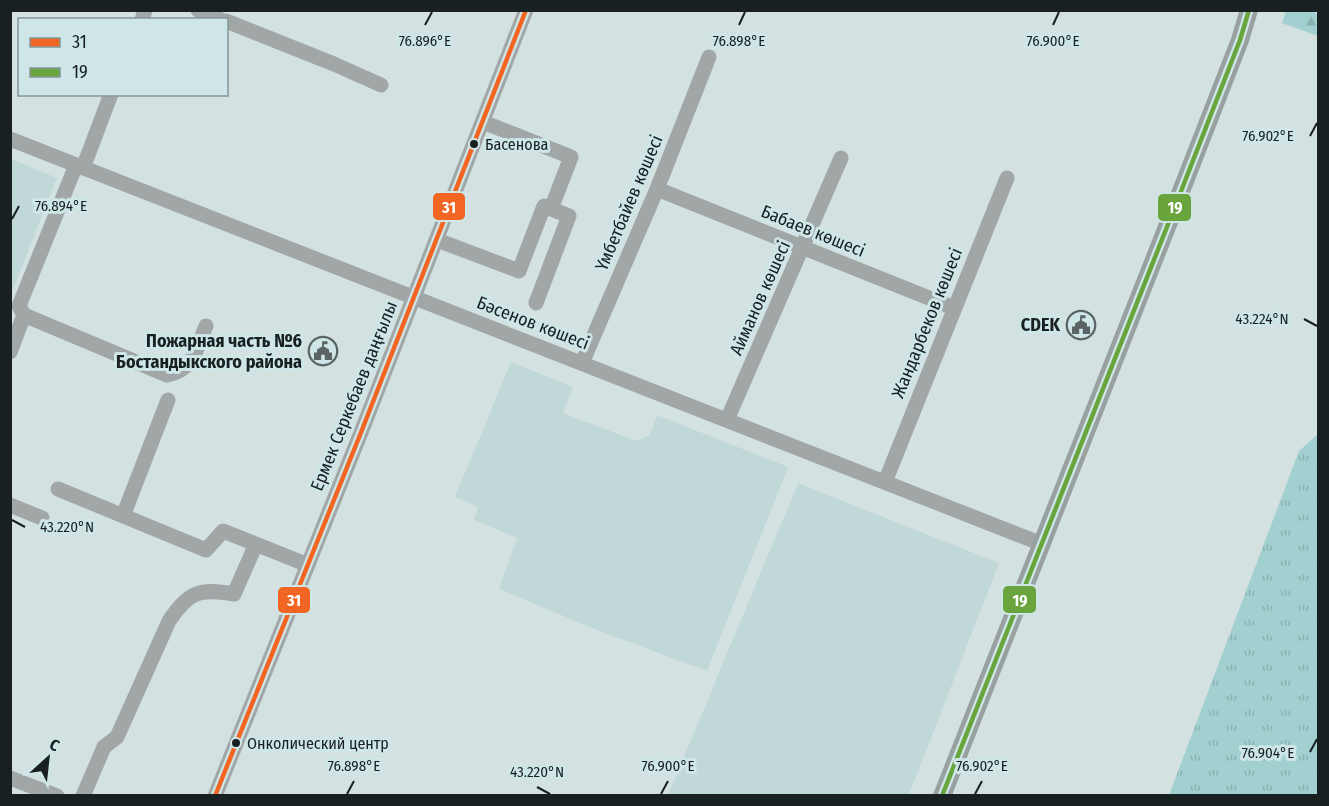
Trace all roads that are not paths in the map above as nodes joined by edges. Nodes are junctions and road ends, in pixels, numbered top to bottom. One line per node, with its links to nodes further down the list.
1 (198, 10): 5 (street)
2 (526, 10): 11 (street, Ермек Серкебаев даңғылы)
3 (1234, 10): 7 (main road)
4 (1249, 10): 7 (main road)
5 (216, 18)
6 (228, 22): 9 (street)
7 (1239, 40): 35 (main road)
8 (709, 57): 16 (street, Үмбетбайев көшесі)
9 (381, 86)
10 (110, 96): 14 (street)
11 (483, 122): 17 (street); 18 (street, Ермек Серкебаев даңғылы)
12 (10, 139): 14 (street, Бәсенов көшесі)
13 (841, 158): 19 (street, Айманов көшесі)
14 (80, 166): 20 (street, Бәсенов көшесі); 23 (street)
15 (1007, 178): 22 (street, Жандарбеков көшесі)
16 (657, 189): 19 (street, Бабаев көшесі); 26 (street, Үмбетбайев көшесі)
17 (551, 209): 18 (street); 21 (street)
18 (437, 240): 20 (street, Ермек Серкебаев даңғылы)
19 (803, 248): 22 (street, Бабаев көшесі); 28 (street, Айманов көшесі)
20 (414, 298): 26 (street, Бәсенов көшесі); 36 (street, Ермек Серкебаев даңғылы)
21 (537, 303)
22 (954, 308): 29 (street, Жандарбеков көшесі)
23 (24, 315): 24 (street); 25 (street)
24 (206, 326)
25 (10, 352)
26 (582, 363): 28 (street, Бәсенов көшесі)
27 (168, 400): 32 (street)
28 (727, 420): 29 (street, Бәсенов көшесі)
29 (885, 482): 35 (street, Бәсенов көшесі)
30 (58, 489): 32 (street)
31 (10, 505): 33 (street)
32 (123, 516): 34 (street)
33 (42, 518)
34 (256, 544): 36 (street); 39 (street)
35 (1042, 544): 41 (main road)
36 (308, 565): 40 (street, Ермек Серкебаев даңғылы)
37 (10, 778): 38 (street)
38 (57, 795)
39 (83, 795)
40 (215, 795)
41 (942, 795)

